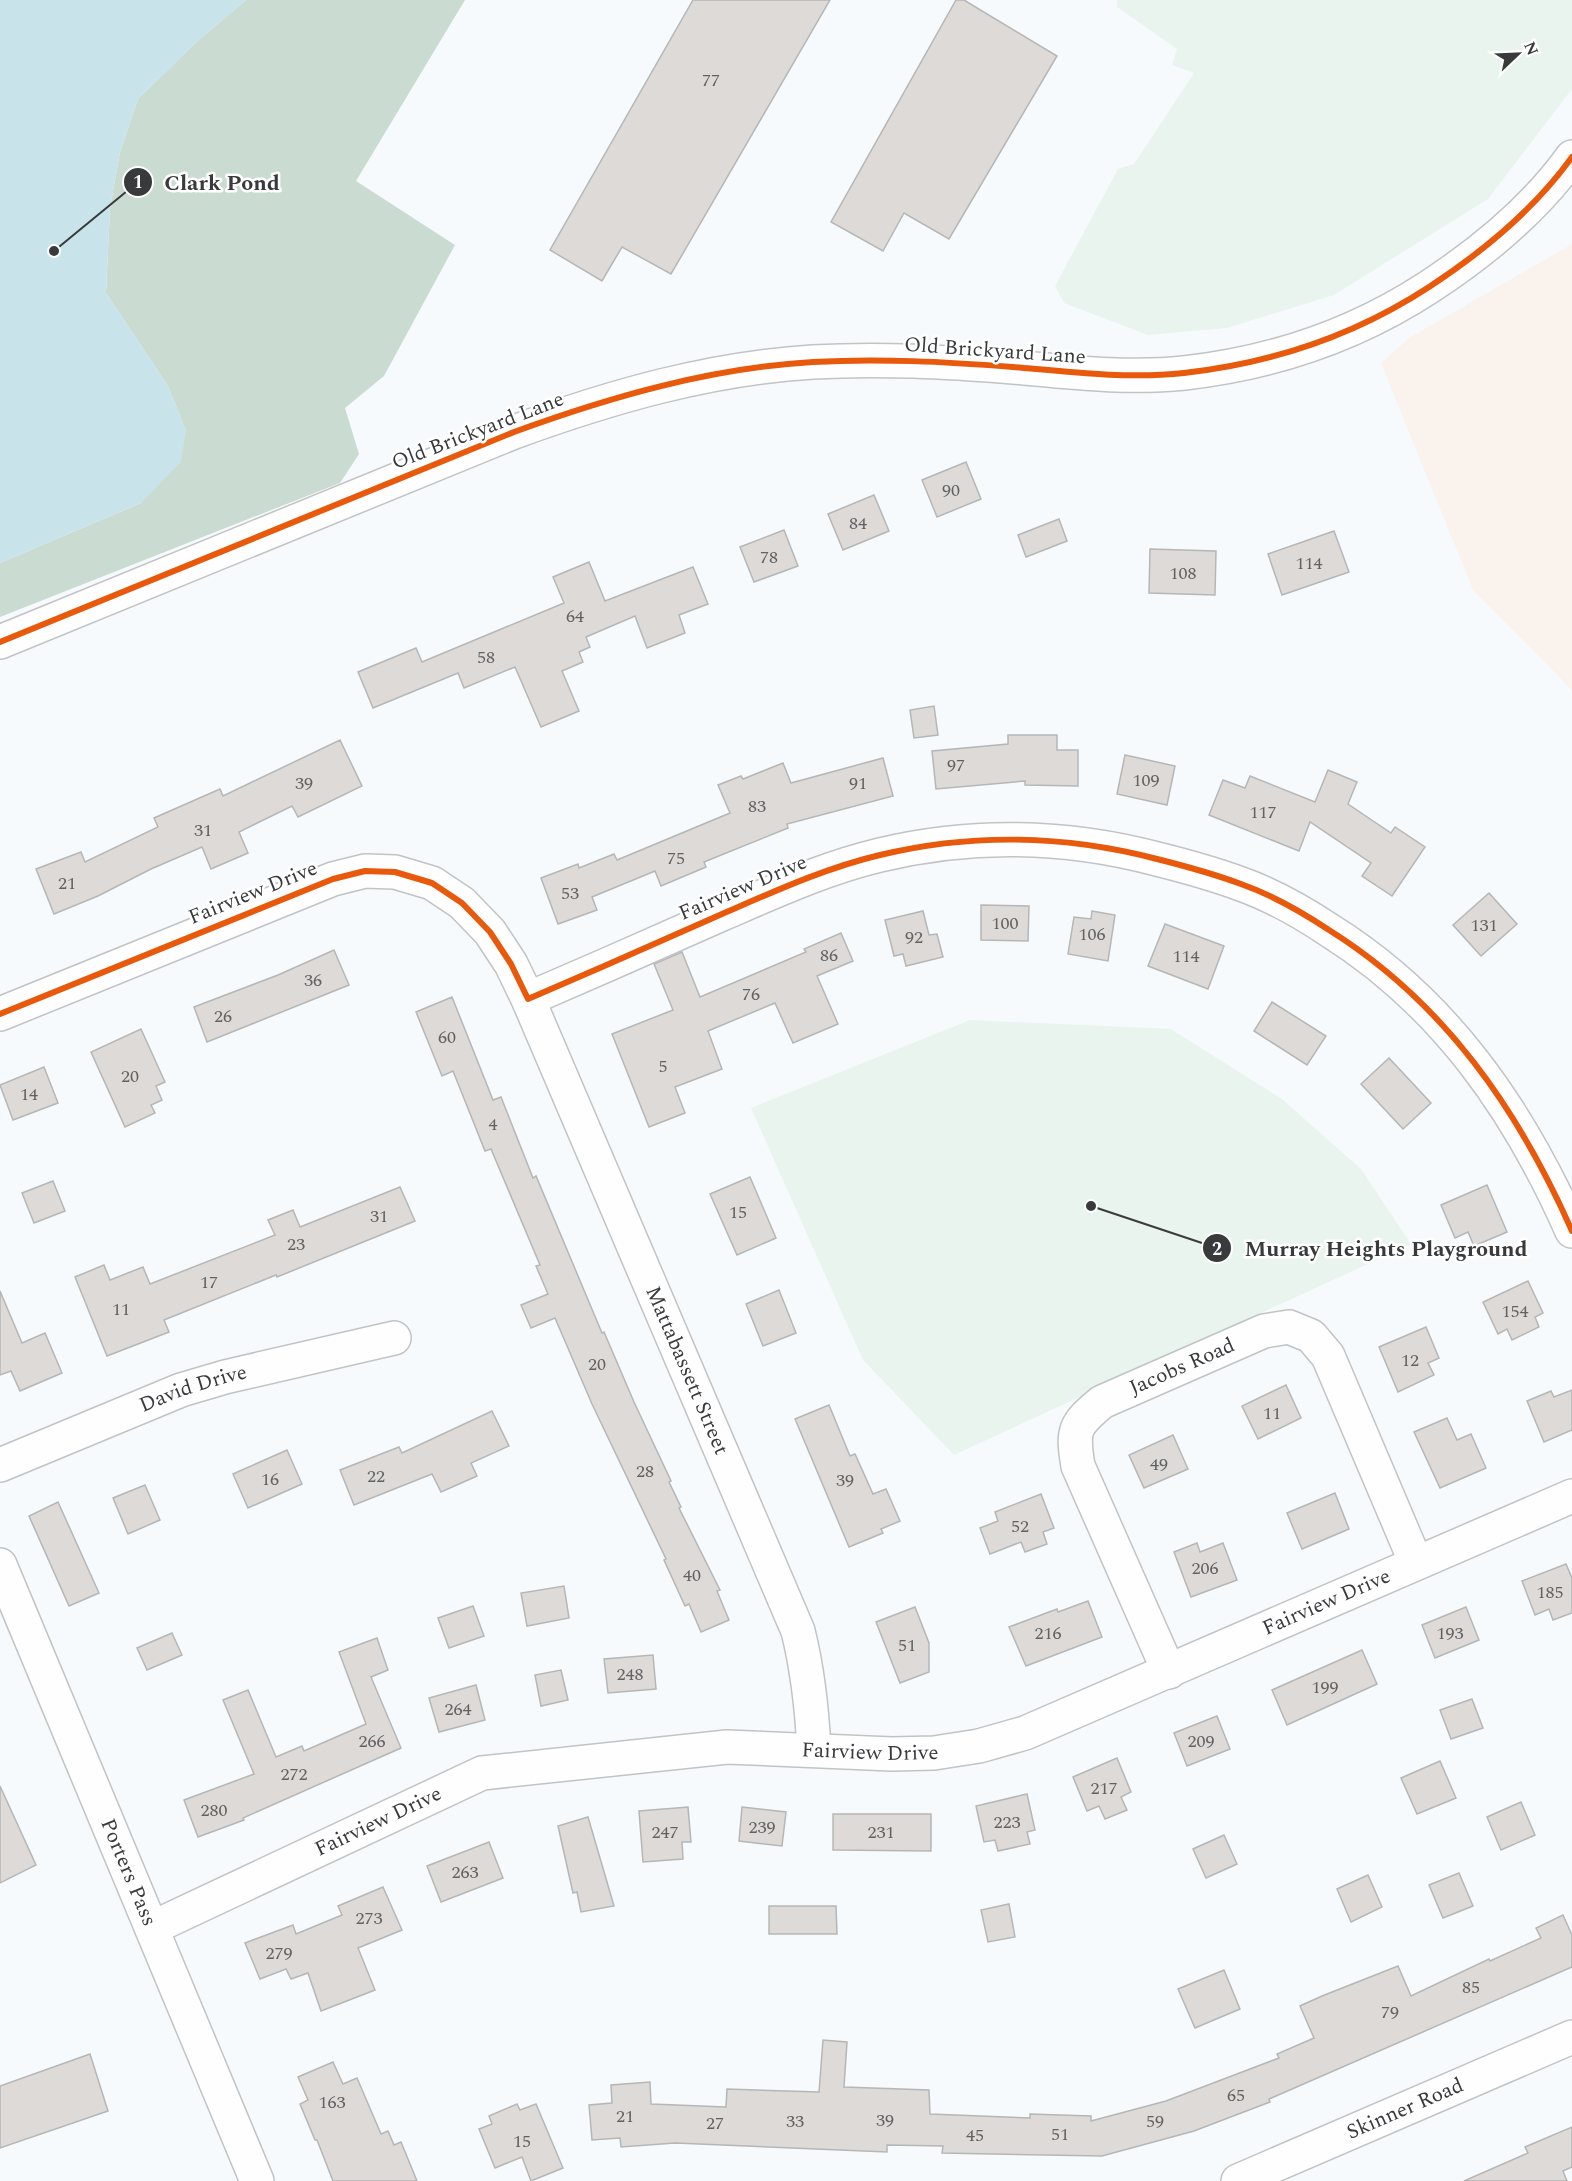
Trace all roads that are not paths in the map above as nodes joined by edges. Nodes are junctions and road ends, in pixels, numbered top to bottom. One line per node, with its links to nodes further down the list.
1 (1572, 157): 2 (street, Old Brickyard Lane)
2 (0, 642)
3 (528, 999): 4 (street, Fairview Drive); 5 (street, Fairview Drive); 12 (street, Mattabassett Street)
4 (0, 1014)
5 (1572, 1231)
6 (394, 1338): 7 (street, David Drive)
7 (0, 1465)
8 (1572, 1496): 9 (street, Fairview Drive)
9 (1416, 1563): 11 (street, Fairview Drive); 11 (street, Jacobs Road)
10 (0, 1564): 13 (street, Porters Pass)
11 (1168, 1672): 12 (street, Fairview Drive)
12 (814, 1750): 13 (street, Fairview Drive)
13 (152, 1928): 15 (street, Porters Pass)
14 (1572, 2037): 16 (street, Skinner Road)
15 (257, 2181)
16 (1238, 2181)

